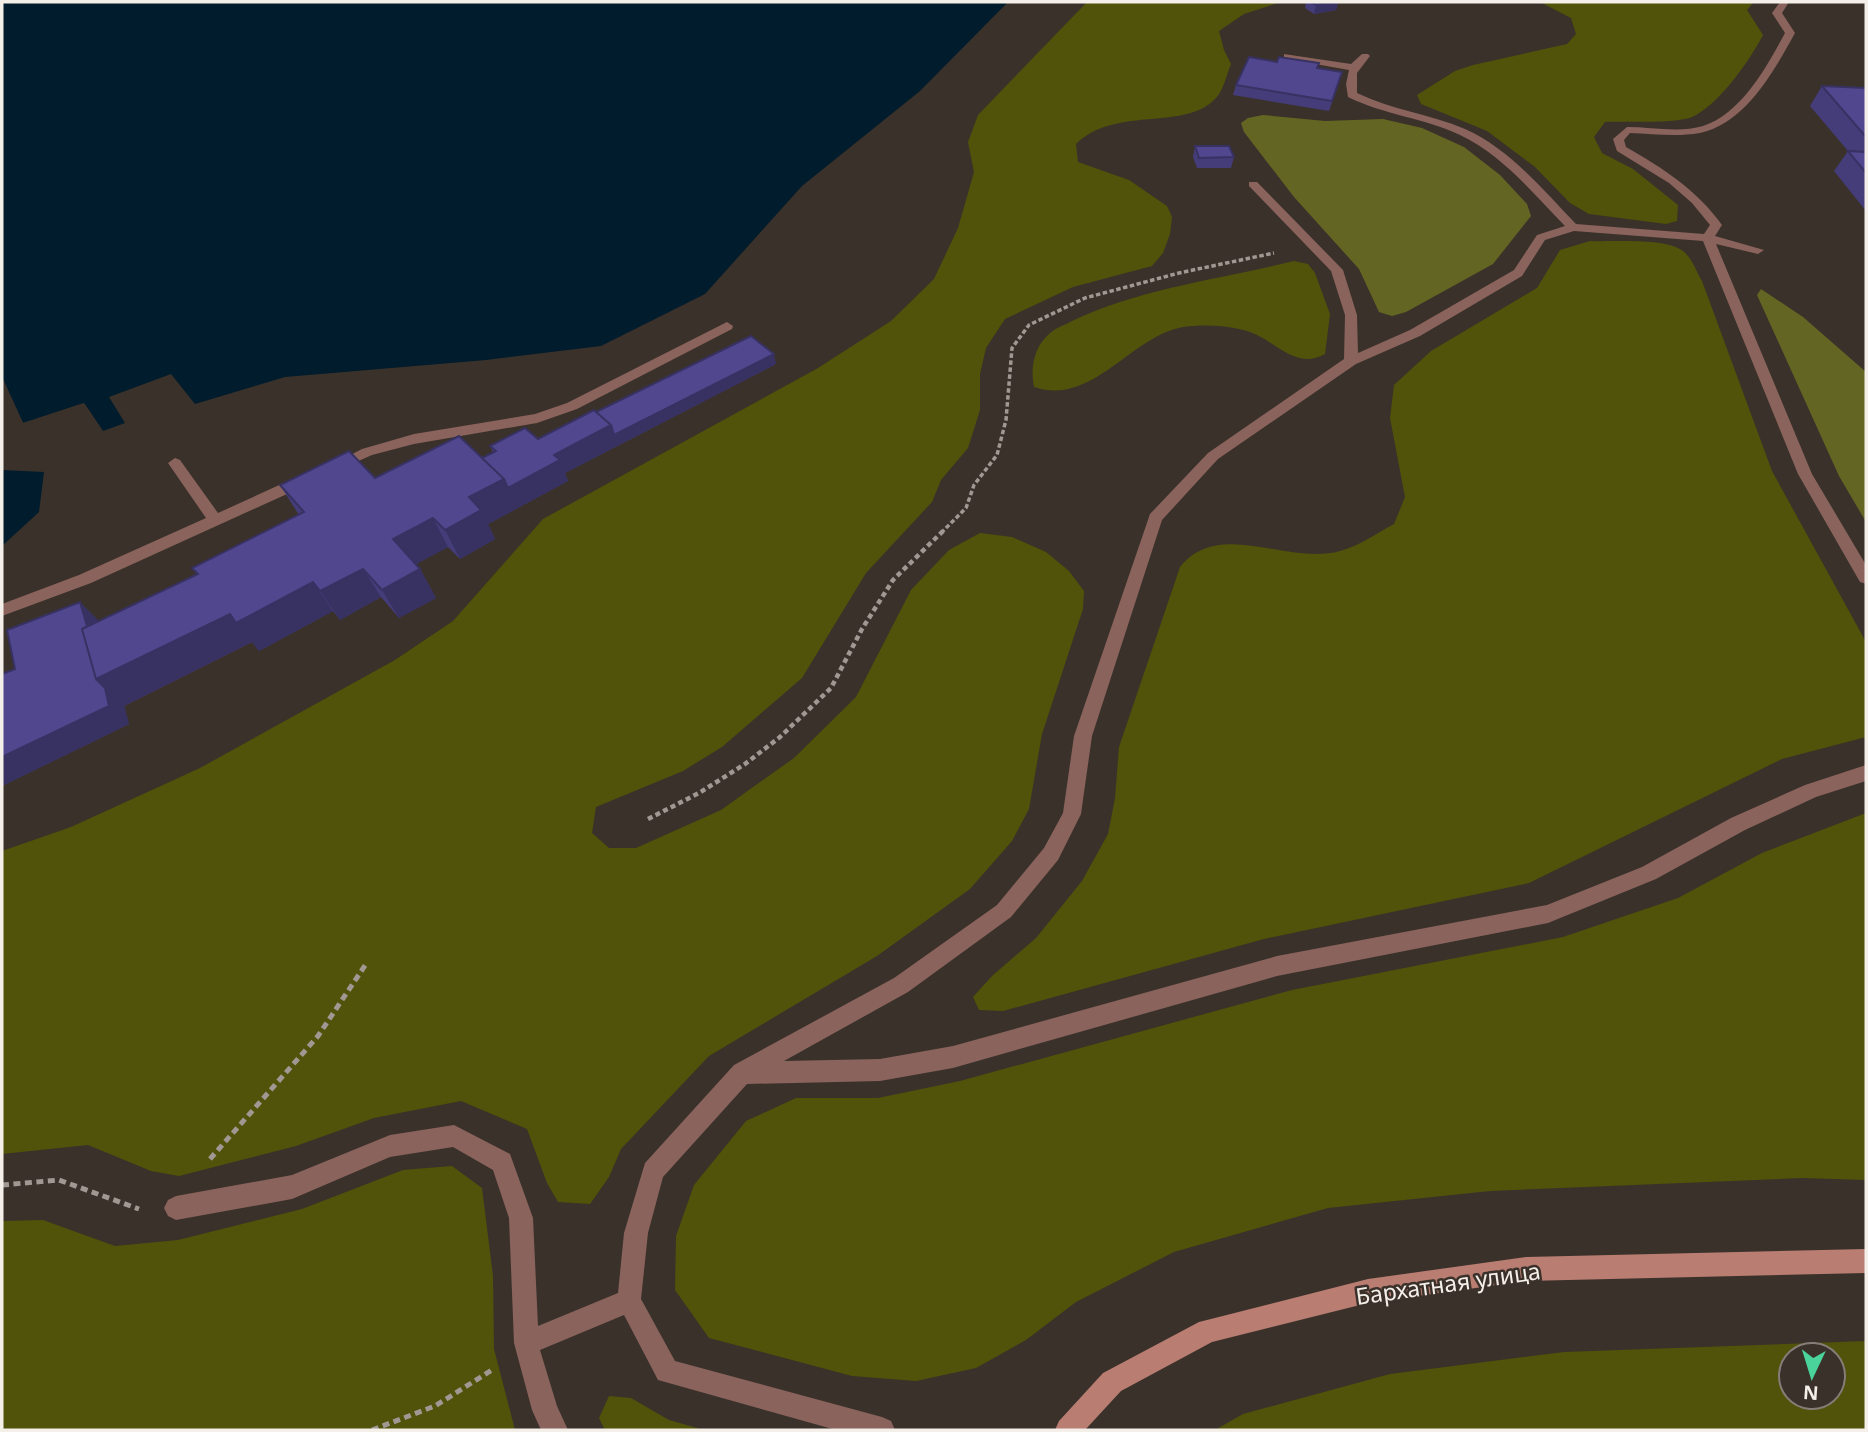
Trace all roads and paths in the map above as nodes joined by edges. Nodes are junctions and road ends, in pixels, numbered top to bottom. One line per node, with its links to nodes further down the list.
1 (1784, 2): 7 (lane)
2 (1287, 56): 4 (lane)
3 (1365, 56): 4 (lane)
4 (1355, 68): 6 (lane)
5 (1253, 184): 8 (lane)
6 (1573, 227): 7 (lane); 11 (lane)
7 (1708, 238): 9 (lane); 14 (lane)
8 (1311, 244): 11 (lane); 17 (path)
9 (1758, 250)
10 (727, 326): 13 (lane)
11 (1351, 361): 19 (lane)
12 (175, 463): 13 (lane)
13 (215, 520): 15 (lane)
14 (1866, 578)
15 (2, 610)
16 (1866, 773): 19 (lane)
17 (649, 819)
18 (366, 964): 21 (path)
19 (742, 1073): 23 (lane)
20 (2, 1185): 21 (path)
21 (176, 1208): 24 (lane)
22 (1866, 1261): 28 (main road, Бархатная улица)
23 (629, 1301): 24 (lane); 27 (lane)
24 (526, 1343): 25 (path); 26 (lane)
25 (372, 1430)
26 (555, 1430)
27 (882, 1430)
28 (1068, 1430)

